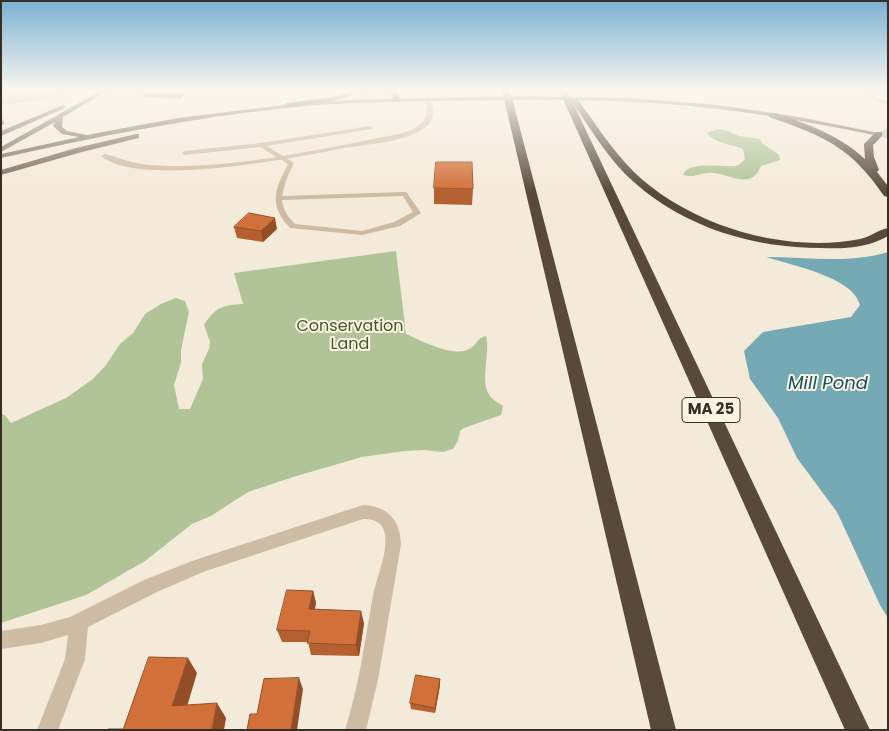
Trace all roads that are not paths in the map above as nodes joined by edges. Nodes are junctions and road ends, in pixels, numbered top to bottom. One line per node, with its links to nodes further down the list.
1 (24, 124): 14 (main road)
2 (47, 124): 17 (main road)
3 (58, 124): 15 (main road)
4 (168, 124): 15 (main road)
5 (201, 124): 22 (main road)
6 (423, 124): 21 (street)
7 (514, 124): 31 (highway)
8 (581, 124): 32 (highway, MA 25)
9 (591, 124): 26 (highway)
10 (799, 124): 23 (highway)
11 (832, 124): 13 (main road)
12 (370, 128): 16 (lane)
13 (885, 133): 23 (highway)
14 (1, 134)
15 (103, 134): 19 (main road)
16 (261, 145): 18 (lane); 21 (lane)
17 (1, 150)
18 (185, 153)
19 (1, 156)
20 (105, 156): 21 (street)
21 (280, 157): 25 (lane)
22 (1, 173)
23 (876, 176): 24 (highway)
24 (888, 194)
25 (278, 198): 25 (lane)
26 (888, 231)
27 (79, 622): 28 (street); 29 (street); 30 (street)
28 (1, 640)
29 (47, 730)
30 (355, 730)
31 (664, 730)
32 (858, 730)

